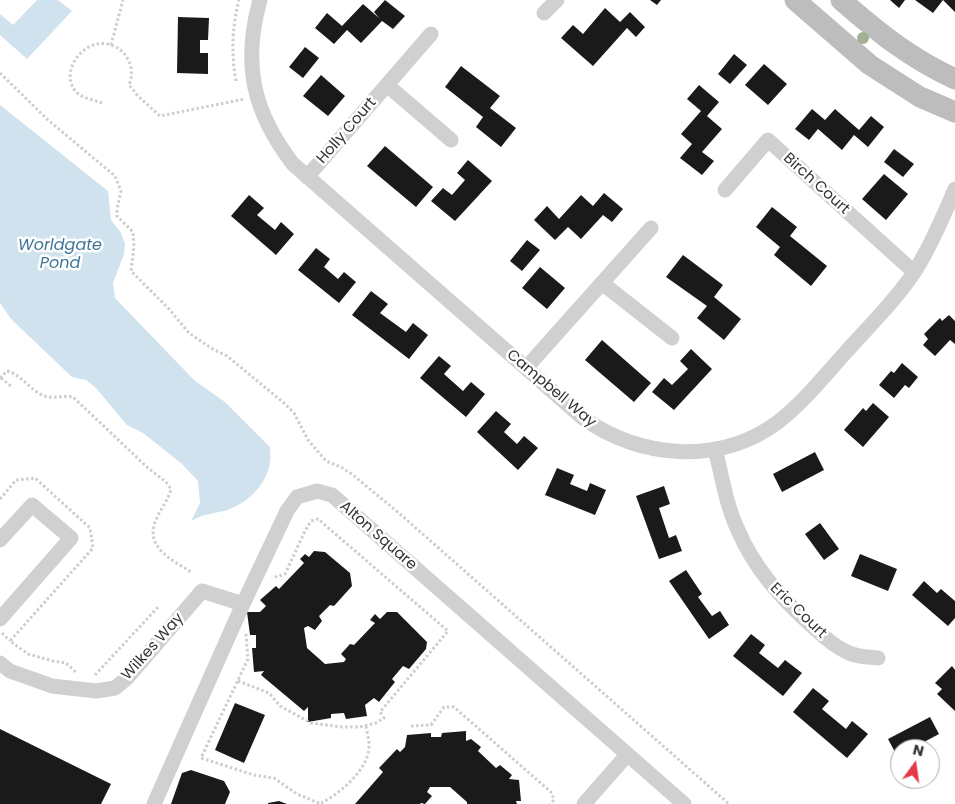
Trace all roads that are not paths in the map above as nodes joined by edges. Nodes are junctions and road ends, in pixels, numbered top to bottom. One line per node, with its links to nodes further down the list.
1 (260, 0): 11 (street, Campbell Way)
2 (557, 0): 5 (street)
3 (795, 0): 9 (main road)
4 (841, 0): 7 (main road)
5 (544, 14)
6 (431, 34): 8 (street, Holly Court)
7 (955, 79)
8 (387, 85): 10 (street, Holly Court); 11 (street, Holly Court)
9 (955, 112)
10 (451, 140)
11 (307, 176): 18 (street, Campbell Way)
12 (955, 189): 15 (street, Campbell Way)
13 (724, 190): 15 (street, Birch Court)
14 (651, 228): 16 (street)
15 (914, 272): 19 (street, Campbell Way)
16 (602, 283): 17 (street); 18 (street)
17 (672, 338)
18 (526, 368): 19 (street, Campbell Way)
19 (715, 449): 23 (street, Eric Court)
20 (0, 540): 22 (street)
21 (243, 604): 24 (street, Wilkes Way); 25 (street, Alton Square); 26 (street, Alton Square)
22 (0, 619)
23 (878, 658)
24 (0, 663)
25 (627, 755): 27 (street); 28 (street, Alton Square)
26 (154, 804)
27 (584, 804)
28 (684, 804)

